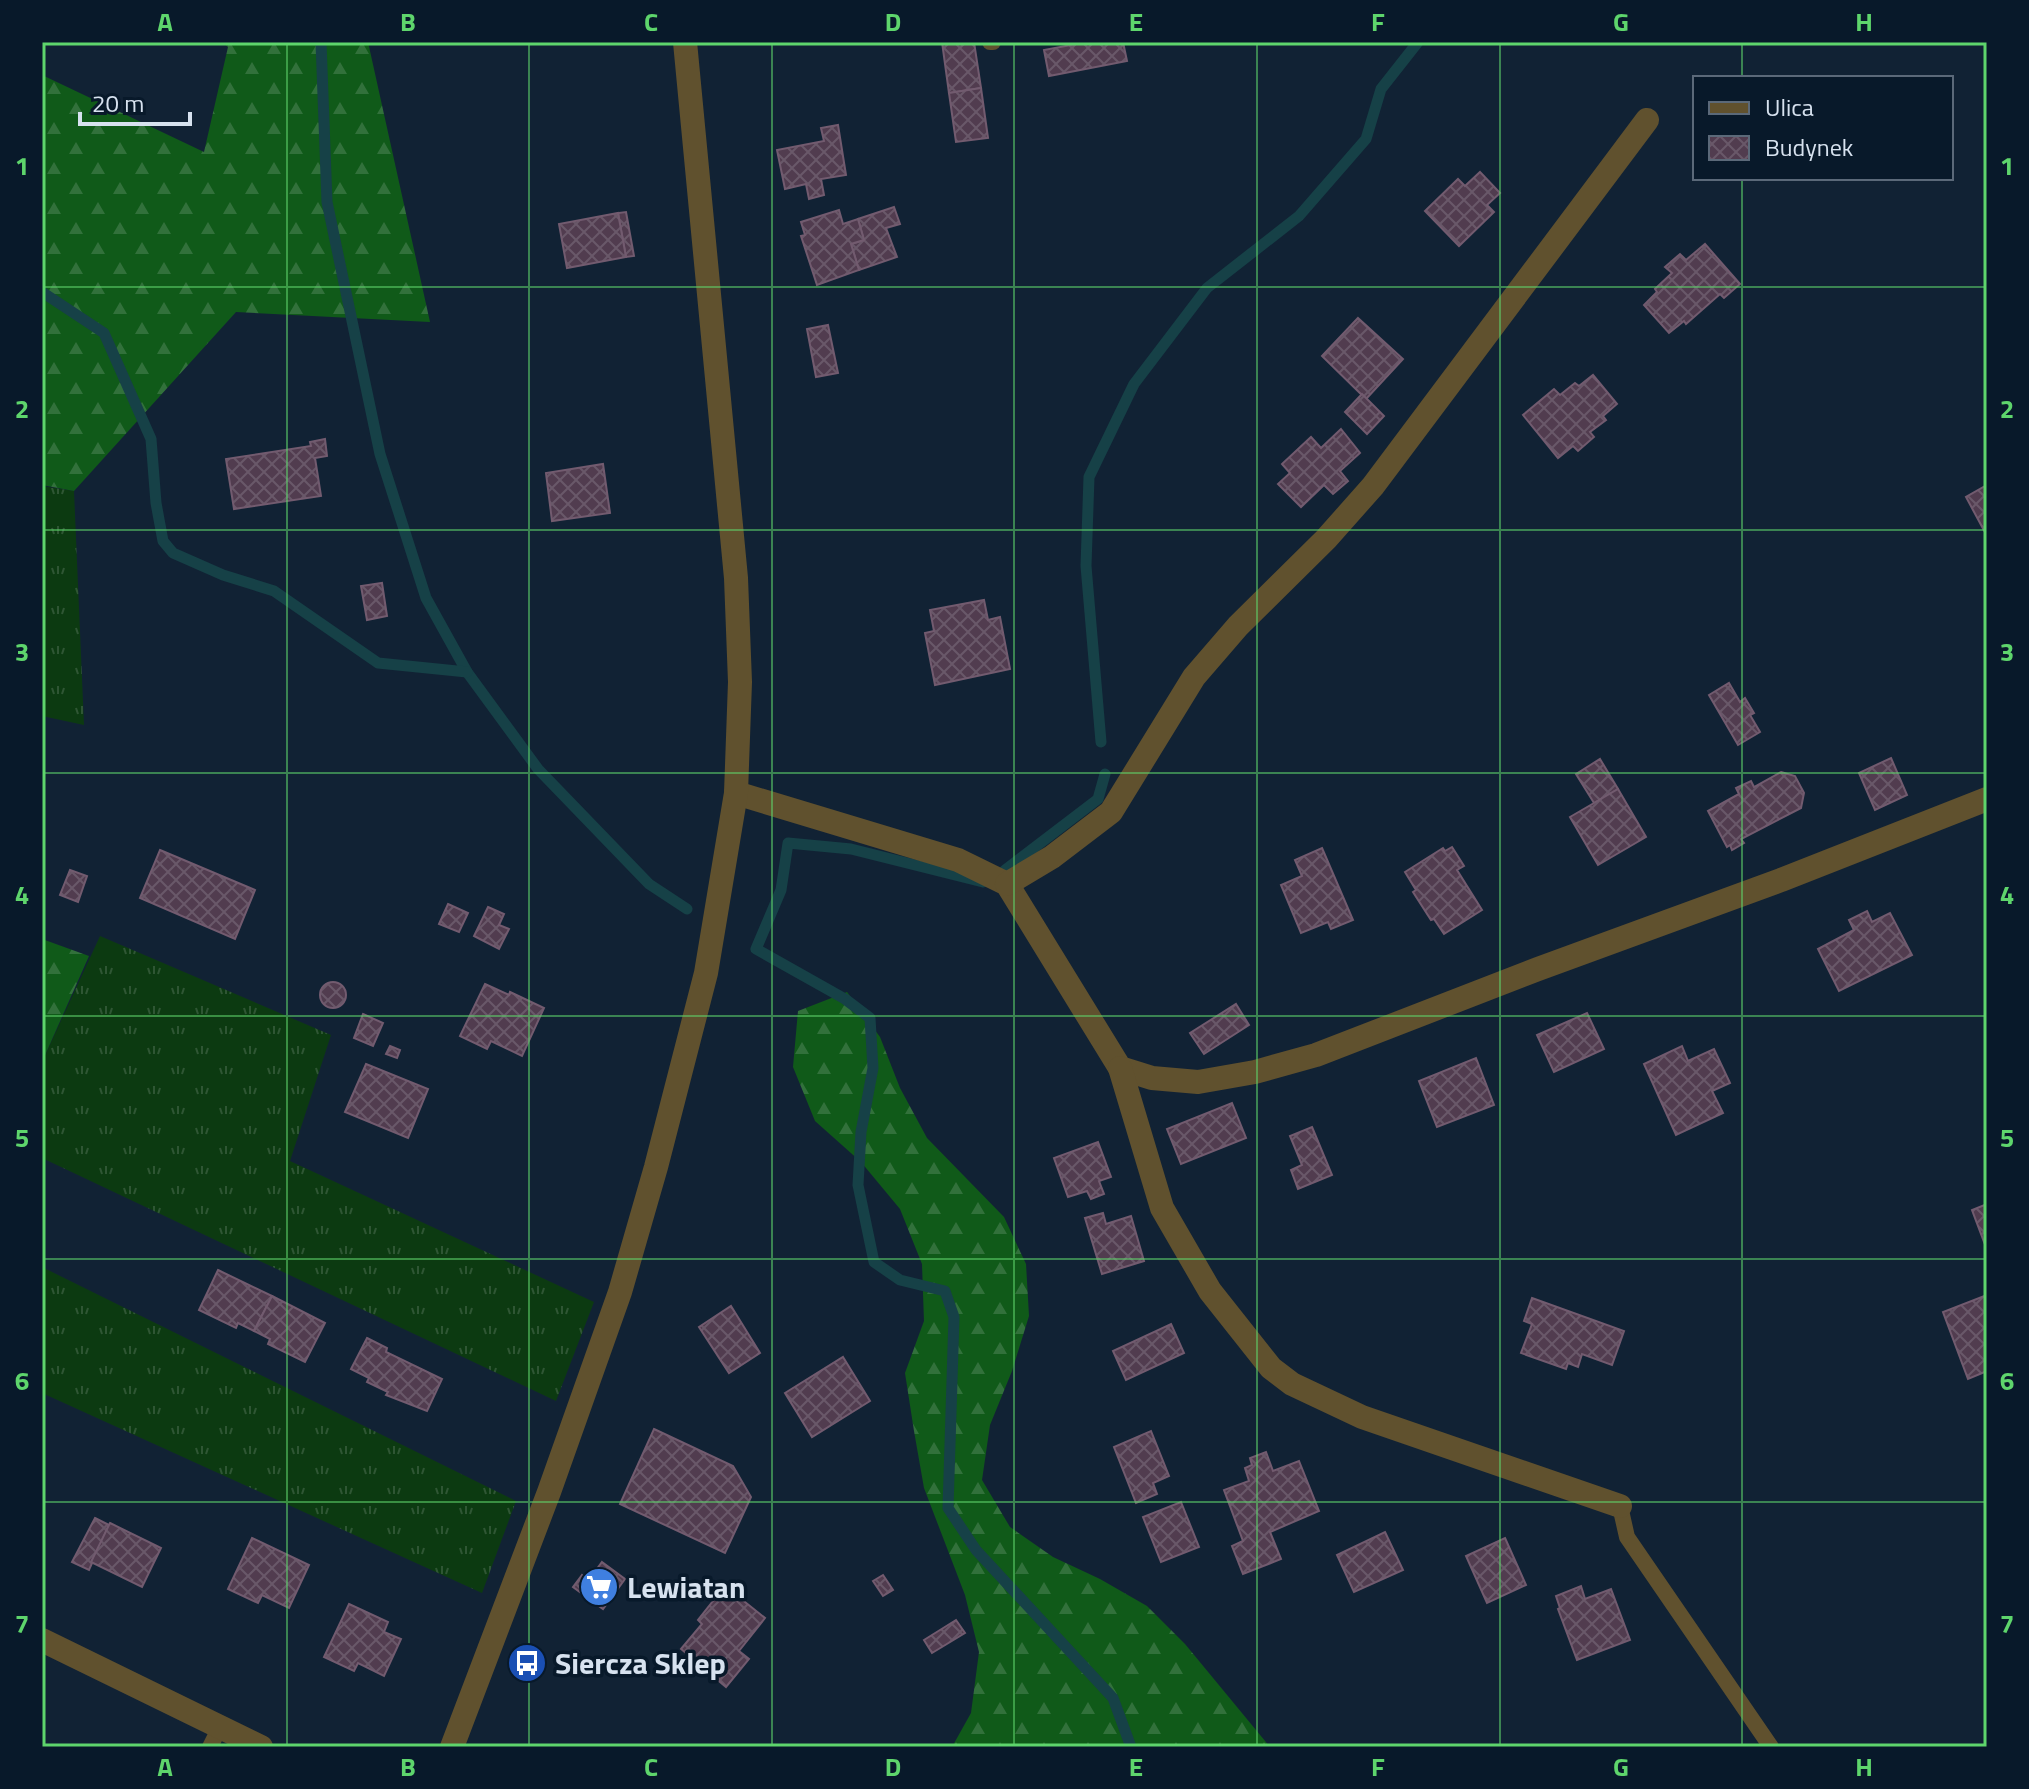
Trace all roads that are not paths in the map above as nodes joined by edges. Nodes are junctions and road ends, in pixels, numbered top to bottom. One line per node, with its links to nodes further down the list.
1 (685, 42): 3 (street)
2 (1647, 120): 5 (street)
3 (736, 793): 5 (street); 11 (street)
4 (1987, 799): 6 (street)
5 (1007, 884): 6 (street)
6 (1120, 1068): 7 (street)
7 (1620, 1506): 12 (lane)
8 (42, 1640): 9 (street)
9 (215, 1737): 10 (street)
10 (261, 1747)
11 (452, 1747)
12 (1771, 1747)

